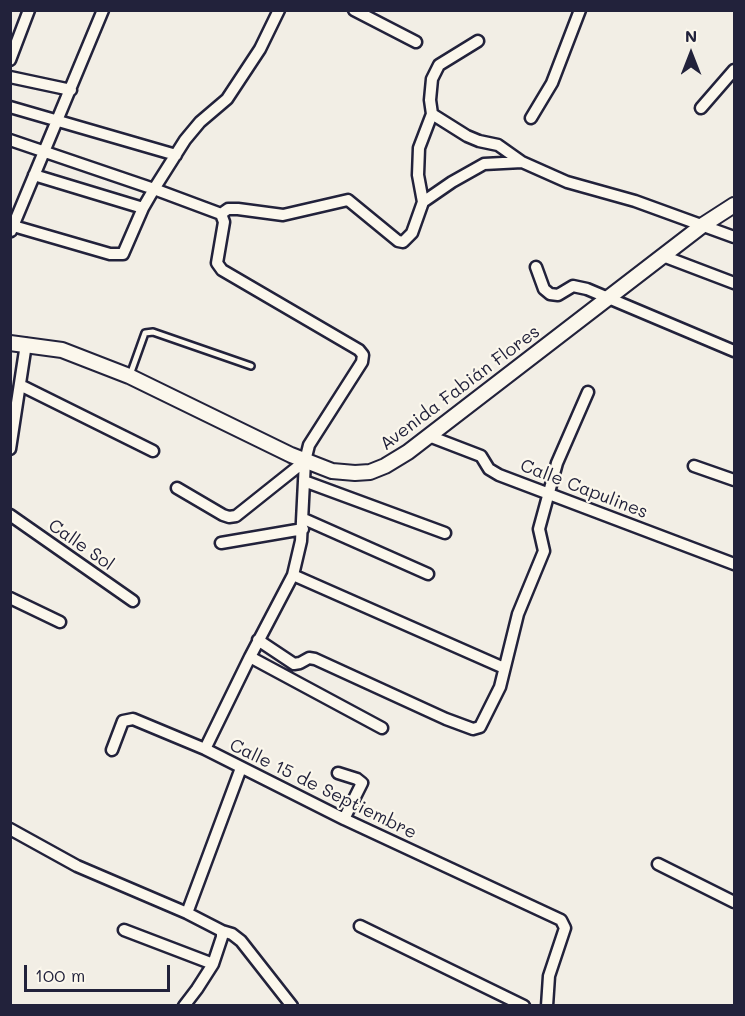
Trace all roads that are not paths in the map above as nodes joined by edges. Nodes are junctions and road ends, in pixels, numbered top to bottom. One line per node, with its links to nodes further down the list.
1 (29, 10): 8 (street)
2 (103, 10): 11 (street)
3 (279, 10): 19 (street)
4 (354, 10): 7 (street)
5 (580, 10): 15 (street)
6 (478, 41): 14 (street)
7 (416, 42)
8 (10, 60)
9 (735, 70): 13 (street)
10 (10, 77): 11 (street)
11 (71, 90): 16 (street)
12 (10, 107): 16 (street)
13 (700, 108)
14 (432, 114): 20 (street); 23 (street)
15 (531, 118)
16 (57, 122): 18 (street); 19 (street)
17 (10, 140): 18 (street)
18 (43, 152): 21 (street); 22 (street)
19 (176, 155): 22 (street)
20 (522, 162): 23 (street); 27 (street)
21 (34, 175): 25 (street); 28 (street)
22 (154, 189): 25 (street); 26 (street)
23 (423, 202): 26 (street)
24 (735, 205): 27 (main road, Avenida Fabián Flores)
25 (143, 208): 28 (street)
26 (221, 214): 45 (street, Calle 15 de Septiembre)
27 (703, 225): 29 (street); 30 (main road, Avenida Fabián Flores)
28 (11, 228)
29 (735, 237)
30 (663, 256): 32 (street); 33 (main road, Avenida Fabián Flores)
31 (536, 267): 33 (street)
32 (735, 283)
33 (608, 298): 36 (street); 42 (main road, Avenida Fabián Flores)
34 (10, 343): 35 (main road, Avenida Fabián Flores)
35 (26, 344): 38 (main road, Avenida Fabián Flores); 39 (street)
36 (735, 351)
37 (251, 366): 38 (lane)
38 (129, 376): 45 (main road, Avenida Fabián Flores)
39 (20, 385): 41 (street); 44 (street)
40 (588, 392): 50 (street)
41 (12, 422): 43 (street)
42 (429, 436): 45 (main road, Avenida Fabián Flores); 50 (street, Calle Capulines)
43 (10, 449)
44 (153, 450)
45 (306, 461): 48 (street, Calle 15 de Septiembre); 49 (street)
46 (694, 466): 47 (street)
47 (735, 480)
48 (304, 481): 52 (street, Calle 15 de Septiembre); 53 (street)
49 (177, 488)
50 (549, 493): 55 (street, Calle Capulines); 63 (street)
51 (10, 515): 59 (street, Calle Sol)
52 (303, 524): 54 (street); 56 (street); 57 (street, Calle 15 de Septiembre)
53 (445, 533)
54 (221, 543)
55 (735, 564)
56 (428, 574)
57 (293, 575): 61 (street, Calle 15 de Septiembre); 63 (street)
58 (10, 598): 60 (street)
59 (133, 601)
60 (60, 622)
61 (258, 640): 62 (street, Calle 15 de Septiembre); 63 (street)
62 (250, 657): 64 (street); 65 (street, Calle 15 de Septiembre)
63 (504, 668)
64 (382, 728)
65 (205, 749): 66 (street); 67 (street, Calle 15 de Septiembre)
66 (112, 750)
67 (241, 768): 69 (street, Calle 15 de Septiembre); 73 (street)
68 (338, 773): 69 (street)
69 (344, 819): 81 (street, Calle 15 de Septiembre)
70 (10, 829): 73 (street)
71 (658, 864): 72 (street)
72 (735, 902)
73 (187, 913): 76 (street)
74 (360, 926): 80 (street)
75 (124, 930): 77 (street)
76 (222, 931): 77 (street); 79 (street)
77 (213, 964): 78 (street)
78 (183, 1005)
79 (292, 1005)
80 (524, 1005)
81 (549, 1005)

